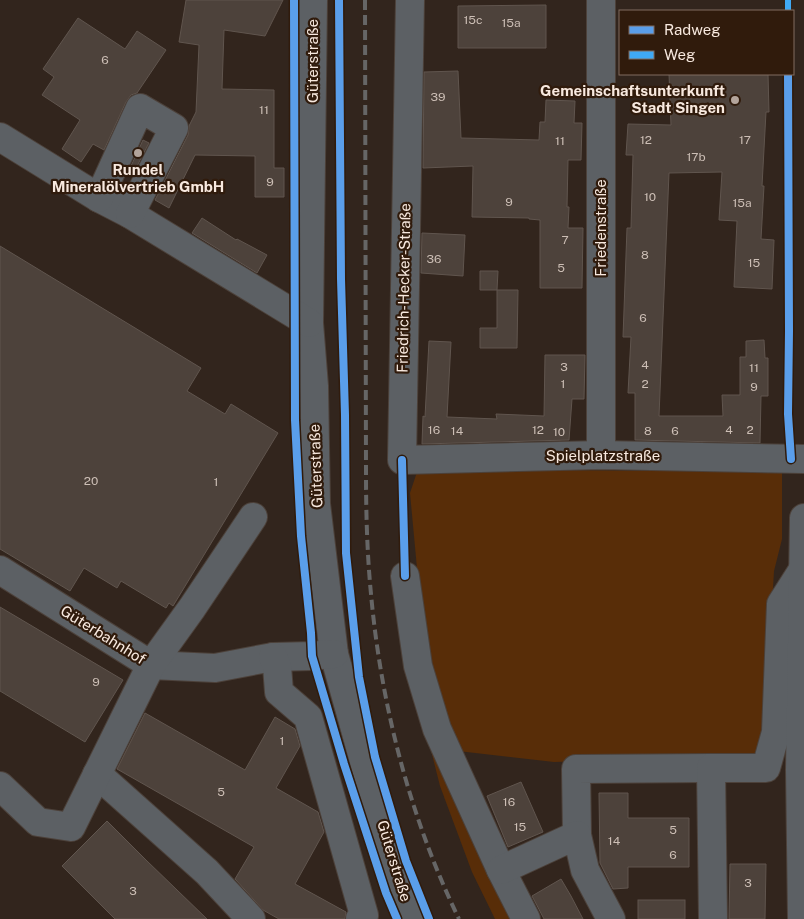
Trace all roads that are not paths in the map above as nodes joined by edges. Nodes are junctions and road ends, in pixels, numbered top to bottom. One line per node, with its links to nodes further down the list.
1 (313, 0): 7 (street, Güterstraße)
2 (410, 0): 10 (street, Friedrich-Hecker-Straße)
3 (601, 0): 8 (street, Friedenstraße)
4 (0, 137): 5 (street)
5 (99, 198): 6 (street); 6 (street)
6 (130, 214): 7 (street)
7 (309, 323): 16 (street, Güterstraße)
8 (601, 455): 9 (street, Spielplatzstraße); 10 (street, Spielplatzstraße)
9 (804, 459)
10 (402, 460)
11 (254, 517): 18 (street)
12 (804, 518): 14 (street)
13 (0, 570): 18 (street, Güterbahnhof)
14 (802, 571): 19 (street); 30 (street)
15 (405, 576): 23 (street)
16 (334, 654): 17 (street, Güterbahnhof); 26 (street, Güterstraße)
17 (273, 657): 18 (street, Güterbahnhof); 25 (street)
18 (151, 665): 20 (street)
19 (710, 768): 22 (street); 29 (street)
20 (98, 774): 21 (street); 24 (street)
21 (0, 786)
22 (577, 835): 23 (street); 28 (street)
23 (501, 870): 27 (street)
24 (251, 919)
25 (360, 919)
26 (412, 919)
27 (526, 919)
28 (611, 919)
29 (713, 919)
30 (802, 919)

